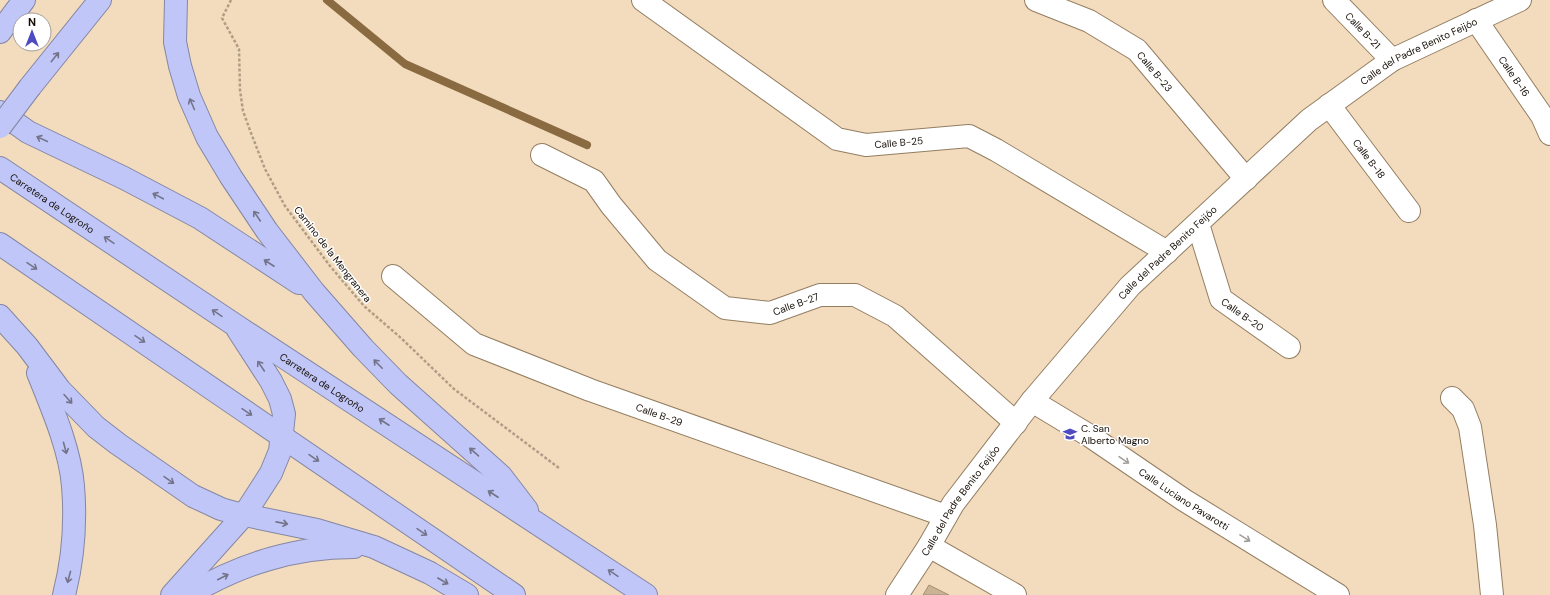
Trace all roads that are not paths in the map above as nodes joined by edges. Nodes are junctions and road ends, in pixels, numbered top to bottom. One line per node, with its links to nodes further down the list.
1 (24, 0): 9 (highway)
2 (100, 0): 13 (highway, one-way to 2, bridge)
3 (176, 0): 23 (highway, one-way to 3)
4 (643, 0): 21 (street, Calle B-25)
5 (1036, 0): 17 (street, Calle B-23)
6 (1334, 0): 10 (street, Calle B-21)
7 (1520, 0): 8 (street, Calle del Padre Benito Feijóo)
8 (1476, 20): 10 (street, Calle del Padre Benito Feijóo); 14 (street, Calle B-16)
9 (0, 32)
10 (1392, 60): 11 (street, Calle del Padre Benito Feijóo)
11 (1330, 105): 17 (street, Calle del Padre Benito Feijóo); 18 (street, Calle B-18)
12 (0, 112): 23 (highway, one-way to 12)
13 (0, 127)
14 (1550, 134)
15 (542, 155): 30 (street, Calle B-27)
16 (0, 168): 25 (highway, Carretera de Logroño, one-way to 16)
17 (1246, 178): 19 (street, Calle del Padre Benito Feijóo)
18 (1409, 211)
19 (1198, 224): 21 (street, Calle del Padre Benito Feijóo); 27 (street, Calle B-20)
20 (0, 244): 31 (highway, one-way to 31)
21 (1167, 252): 29 (street, Calle del Padre Benito Feijóo)
22 (393, 276): 33 (street, Calle B-29)
23 (314, 292): 34 (highway, one-way to 23)
24 (0, 316): 26 (highway)
25 (235, 325): 31 (highway, one-way to 25); 34 (highway, Carretera de Logroño, one-way to 25)
26 (27, 346): 32 (highway, one-way to 32); 37 (highway, one-way to 37)
27 (1289, 347)
28 (1452, 398): 46 (street)
29 (1032, 401): 30 (street, Calle del Padre Benito Feijóo); 45 (street, Calle Luciano Pavarotti, one-way to 45)
30 (1016, 423): 33 (street, Calle del Padre Benito Feijóo)
31 (282, 436): 32 (highway); 41 (highway, one-way to 41)
32 (244, 515): 36 (highway, one-way to 36); 38 (highway)
33 (946, 516): 35 (street, Calle del Padre Benito Feijóo)
34 (537, 523): 42 (highway, Carretera de Logroño, one-way to 34)
35 (929, 546): 43 (street, Calle del Padre Benito Feijóo); 44 (street)
36 (374, 547): 39 (highway, one-way to 36); 40 (highway, one-way to 40)
37 (64, 595)
38 (172, 595)
39 (188, 595)
40 (467, 595)
41 (514, 595)
42 (646, 595)
43 (897, 595)
44 (1015, 595)
45 (1338, 595)
46 (1492, 595)

